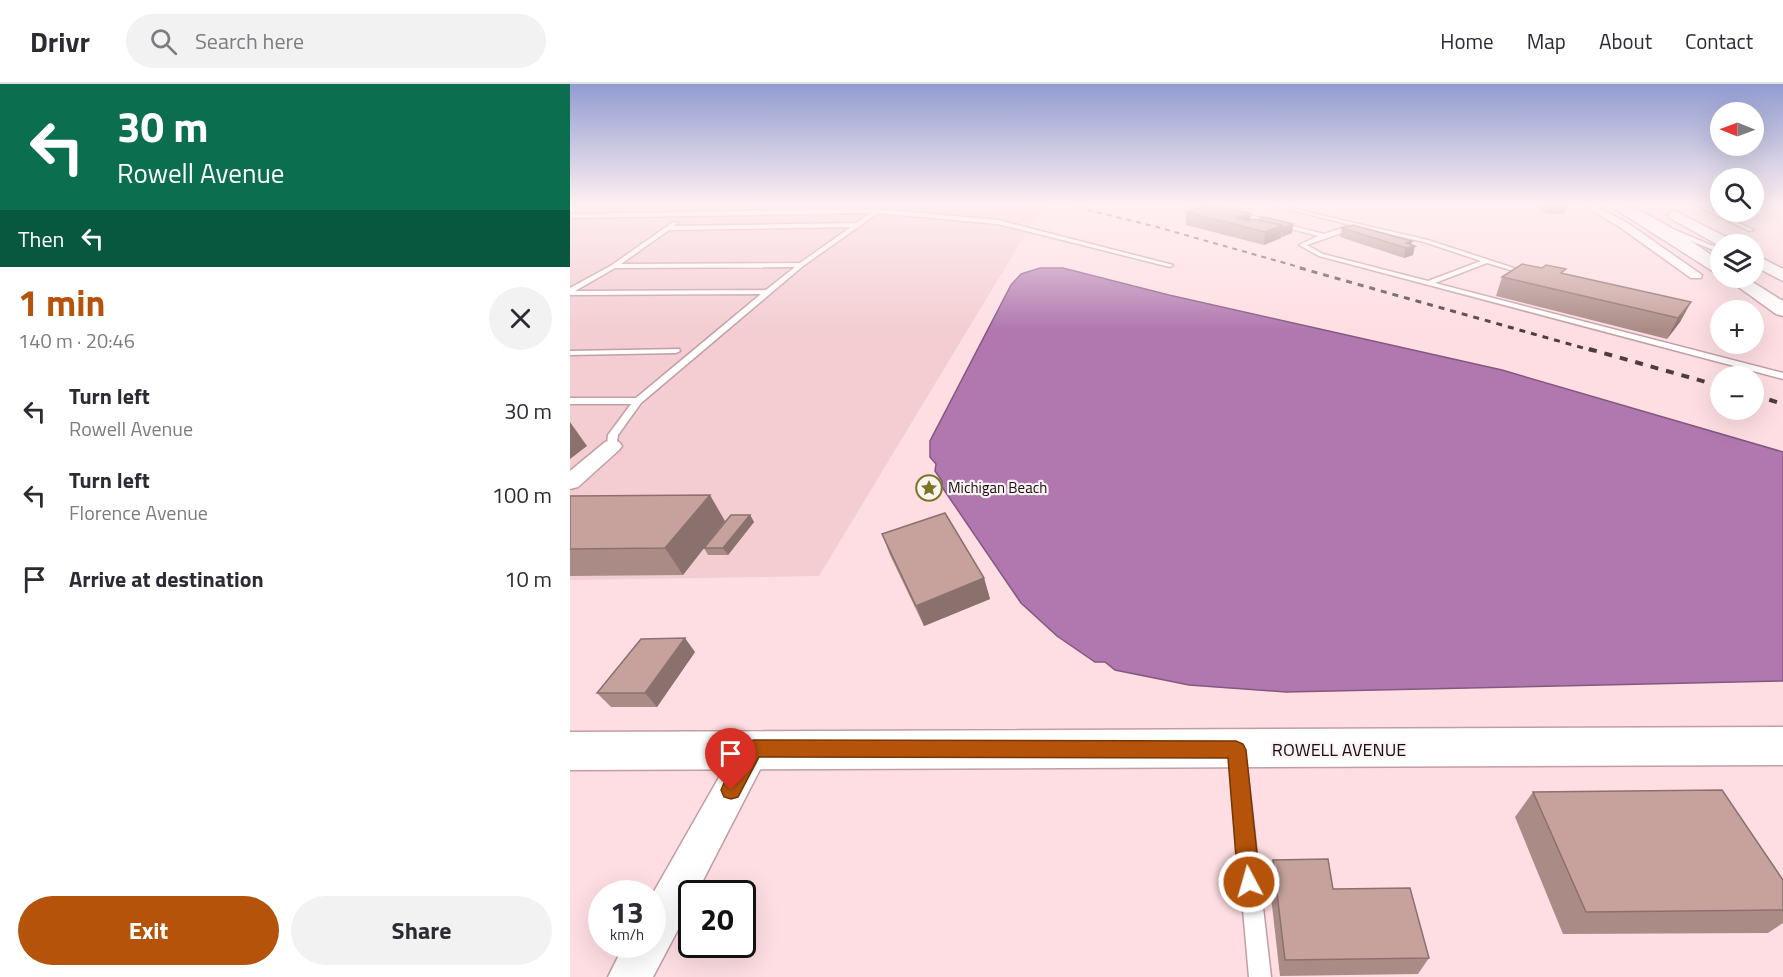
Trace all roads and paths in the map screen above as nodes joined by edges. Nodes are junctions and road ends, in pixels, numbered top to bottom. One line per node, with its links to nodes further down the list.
1 (641, 247): 13 (lane)
2 (827, 247): 10 (lane)
3 (1097, 247): 11 (lane)
4 (1305, 247): 18 (lane)
5 (1445, 247): 8 (lane)
6 (1655, 247): 16 (street)
7 (1685, 247): 9 (highway)
8 (1488, 260): 15 (lane); 18 (lane)
9 (1710, 262)
10 (801, 265): 13 (lane); 21 (lane)
11 (1170, 265)
12 (1764, 265): 17 (highway)
13 (614, 266): 20 (lane)
14 (1764, 269): 17 (lane)
15 (1533, 275)
16 (1696, 275)
17 (1783, 277)
18 (1429, 283): 25 (lane)
19 (1751, 288): 22 (highway)
20 (570, 292): 21 (lane)
21 (768, 292): 27 (lane)
22 (1783, 310)
23 (676, 351): 24 (lane)
24 (570, 353)
25 (1783, 376)
26 (570, 401): 27 (lane)
27 (638, 401): 28 (lane)
28 (612, 446): 29 (street)
29 (570, 482)
30 (1783, 746): 32 (street, ROWELL AVENUE)
31 (754, 748): 32 (street, ROWELL AVENUE); 33 (street, ROWELL AVENUE); 34 (street)
32 (1236, 750): 37 (lane)
33 (570, 751)
34 (666, 910)
35 (640, 958): 36 (street)
36 (630, 977)
37 (1260, 977)

